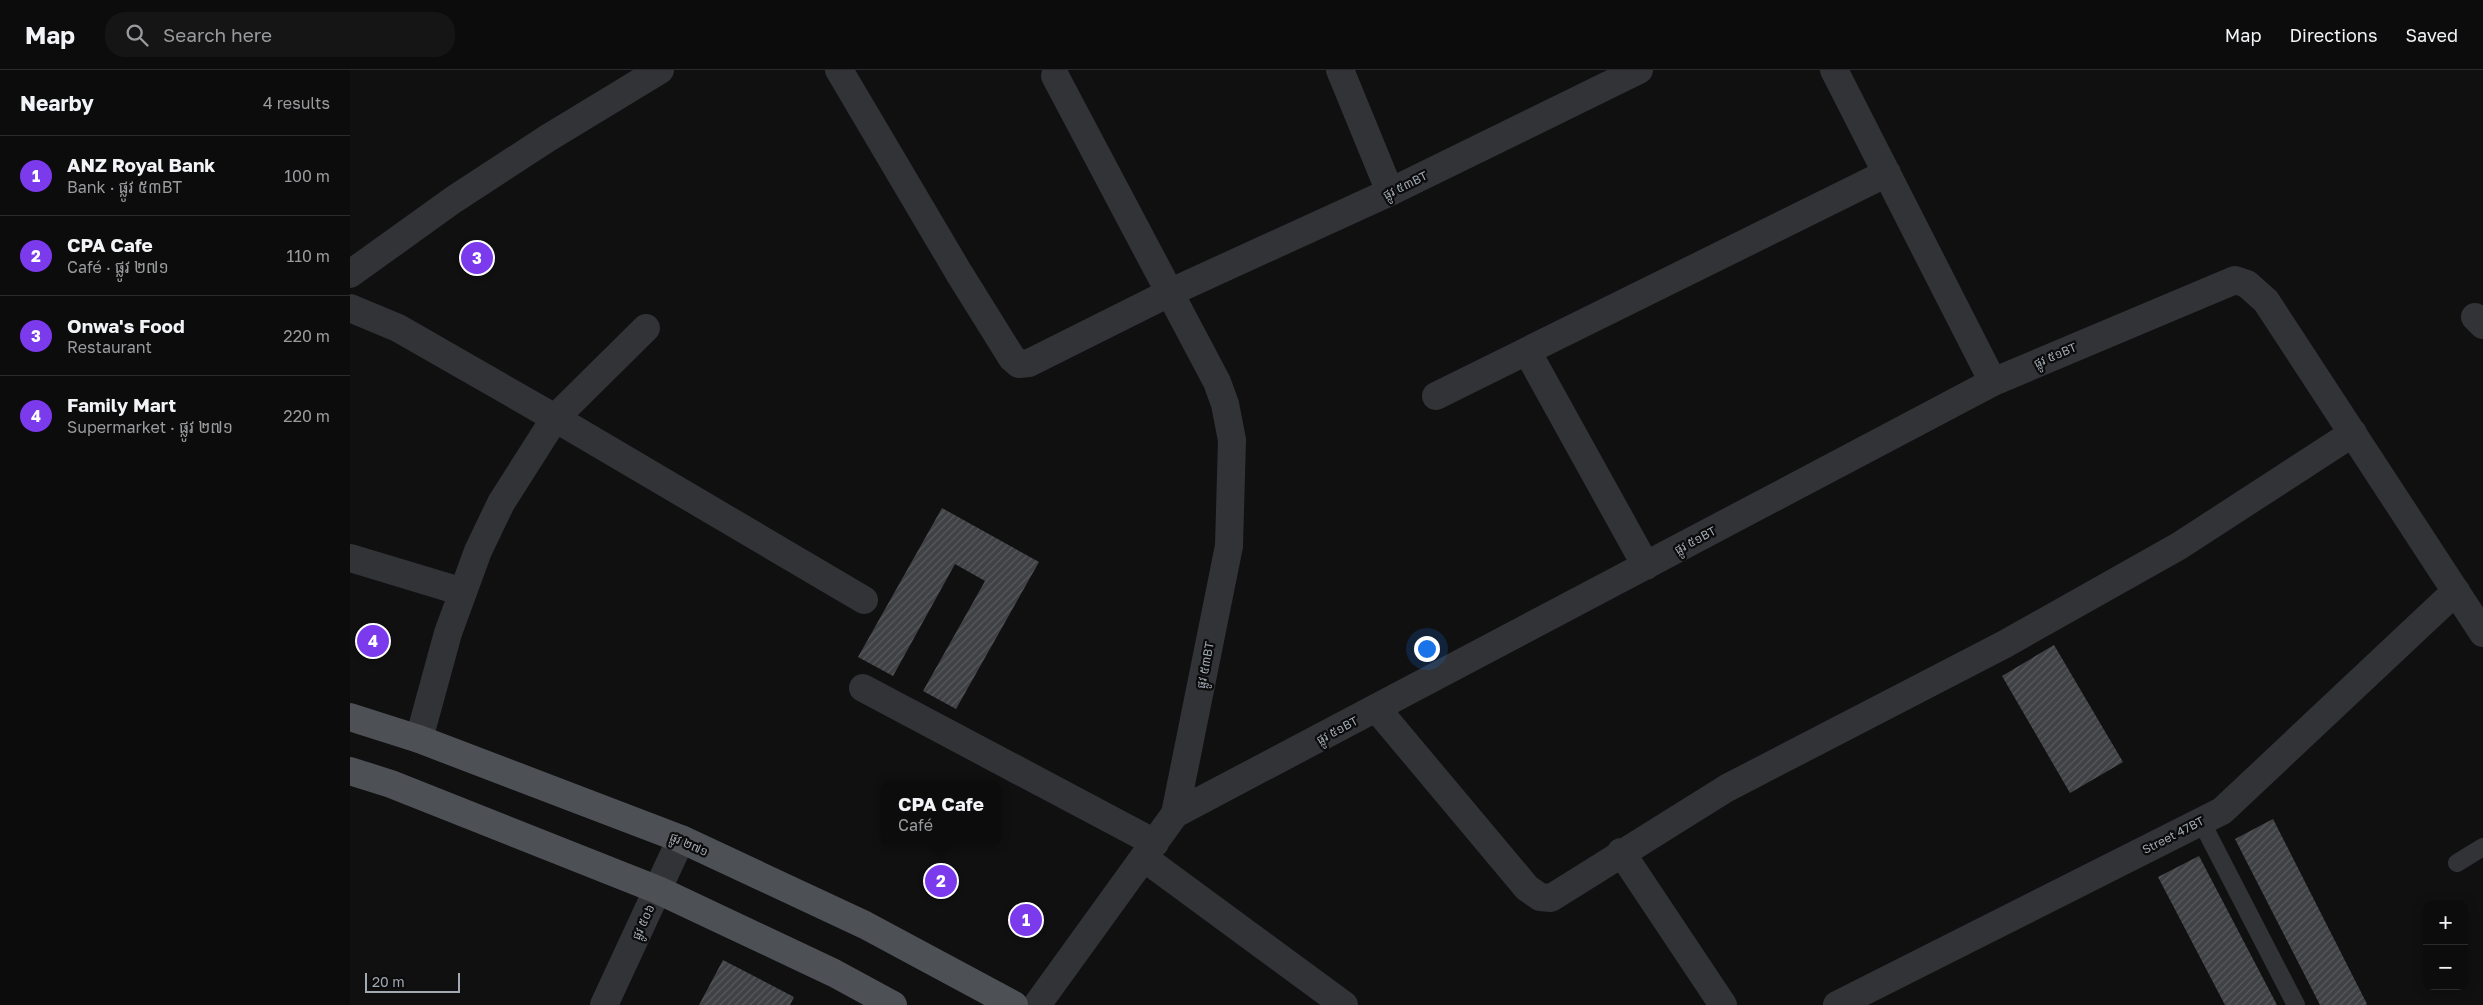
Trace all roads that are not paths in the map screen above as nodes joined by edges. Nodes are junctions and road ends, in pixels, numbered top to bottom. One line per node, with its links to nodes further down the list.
1 (660, 70): 9 (street)
2 (839, 70): 10 (street, ផ្លូវ ៥៣BT)
3 (1340, 70): 8 (street)
4 (1834, 70): 7 (street)
5 (1634, 71): 8 (street, ផ្លូវ ៥៣BT)
6 (1055, 76): 10 (street)
7 (1887, 173): 13 (street); 14 (street)
8 (1390, 192): 10 (street, ផ្លូវ ៥៣BT)
9 (350, 274)
10 (1169, 293): 29 (street, ផ្លូវ ៥៣BT)
11 (350, 308): 16 (street)
12 (646, 328): 16 (street)
13 (1527, 351): 15 (street); 19 (street)
14 (1994, 382): 17 (street, ផ្លូវ ៥១BT); 19 (street, ផ្លូវ ៥១BT)
15 (1436, 396)
16 (555, 418): 21 (street); 22 (street)
17 (2353, 433): 20 (street); 34 (street)
18 (350, 558): 21 (street)
19 (1646, 566): 25 (street, ផ្លូវ ៥១BT)
20 (2456, 591): 23 (street); 30 (street, Street 47BT)
21 (463, 592): 27 (street)
22 (864, 600)
23 (2483, 633)
24 (863, 688): 33 (street)
25 (1377, 709): 29 (street, ផ្លូវ ៥១BT); 34 (street)
26 (350, 717): 27 (main road, ផ្លូវ ២៧១)
27 (419, 739): 31 (main road, ផ្លូវ ២៧១)
28 (350, 771): 36 (main road)
29 (1175, 814): 33 (street, ផ្លូវ ៥៣BT)
30 (2201, 822): 43 (street, Street 47BT); 44 (lane)
31 (681, 840): 36 (street, ផ្លូវ ៥០៦); 39 (main road, ផ្លូវ ២៧១)
32 (2483, 847): 35 (lane)
33 (1149, 850): 40 (street, ផ្លូវ ៥៣BT); 41 (street)
34 (1621, 852): 42 (street)
35 (2457, 863)
36 (658, 890): 37 (street, ផ្លូវ ៥០៦); 38 (main road)
37 (604, 1005)
38 (894, 1005)
39 (1014, 1005)
40 (1037, 1005)
41 (1344, 1005)
42 (1723, 1005)
43 (1837, 1005)
44 (2296, 1005)

